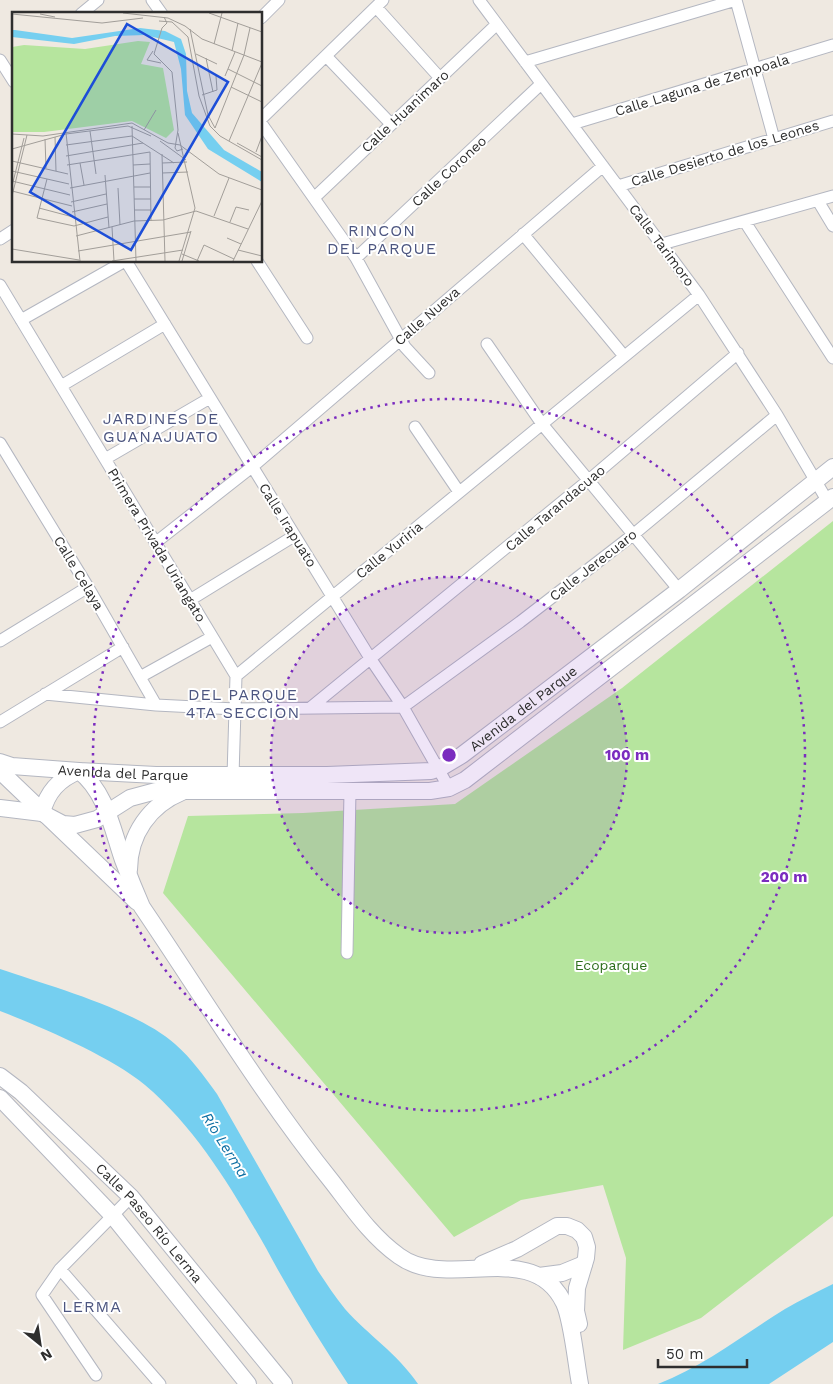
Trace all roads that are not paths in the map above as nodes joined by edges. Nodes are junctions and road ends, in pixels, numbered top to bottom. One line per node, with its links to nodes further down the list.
1 (98, 0): 7 (street)
2 (152, 0): 8 (street)
3 (280, 0): 9 (street)
4 (479, 0): 10 (street, Calle Tarimoro)
5 (736, 0): 14 (street); 15 (street)
6 (379, 3): 12 (street); 17 (street)
7 (83, 12)
8 (161, 12)
9 (262, 17)
10 (497, 24): 14 (street, Calle Tarimoro); 17 (street, Calle Huanimaro)
11 (833, 45): 15 (street, Calle Laguna de Zempoala)
12 (326, 56): 19 (street); 22 (street)
13 (0, 60): 16 (street)
14 (525, 62): 18 (street, Calle Tarimoro)
15 (755, 69): 23 (street, Calle Laguna de Zempoala); 24 (street)
16 (9, 76)
17 (440, 78): 22 (street, Calle Huanimaro)
18 (541, 84): 23 (street, Calle Tarimoro); 36 (street, Calle Coroneo)
19 (262, 118)
20 (833, 120): 24 (street, Calle Desierto de los Leones)
21 (262, 124): 28 (street)
22 (391, 124): 28 (street, Calle Huanimaro)
23 (572, 124): 25 (street, Calle Tarimoro)
24 (774, 139): 26 (street, Calle Desierto de los Leones)
25 (603, 166): 26 (street, Calle Tarimoro); 33 (street, Calle Nueva)
26 (618, 186): 35 (street, Calle Tarimoro)
27 (833, 196): 29 (street)
28 (314, 198): 36 (street)
29 (818, 201): 30 (street); 31 (street)
30 (745, 222): 35 (street); 49 (street)
31 (833, 226)
32 (12, 231): 34 (street)
33 (523, 234): 45 (street, Calle Nueva); 48 (street)
34 (0, 239)
35 (662, 244): 41 (street, Calle Tarimoro)
36 (356, 258): 45 (street)
37 (124, 262): 42 (street)
38 (127, 262): 43 (street, Calle Irapuato)
39 (258, 262): 44 (street)
40 (0, 285): 42 (street, Primera Privada Uriangato)
41 (699, 295): 47 (street, Calle Tarimoro); 48 (street, Calle Yuriria)
42 (21, 320): 51 (street, Primera Privada Uriangato)
43 (165, 324): 51 (street); 52 (street, Calle Irapuato)
44 (308, 338)
45 (400, 340): 50 (street); 58 (street, Calle Nueva)
46 (487, 344): 54 (street)
47 (738, 353): 53 (street, Calle Tarimoro); 60 (street, Calle Tarandacuao)
48 (624, 356): 54 (street, Calle Yuriria)
49 (833, 358)
50 (429, 373)
51 (61, 386): 57 (street, Primera Privada Uriangato)
52 (210, 398): 57 (street); 58 (street, Calle Irapuato)
53 (777, 415): 61 (street, Calle Tarimoro); 64 (street, Calle Jerecuaro)
54 (542, 424): 60 (street); 62 (street, Calle Yuriria)
55 (415, 427): 62 (street)
56 (0, 442): 67 (street, Calle Celaya)
57 (105, 459): 66 (street, Primera Privada Uriangato)
58 (252, 467): 65 (street, Calle Irapuato); 66 (street, Calle Nueva)
59 (833, 467): 61 (street, Avenida del Parque)
60 (590, 479): 64 (street); 74 (street, Calle Tarandacuao)
61 (816, 482): 63 (street, Calle Tarimoro); 68 (street, Avenida del Parque)
62 (459, 492): 69 (street, Calle Yuriria)
63 (830, 499): 88 (street, Avenida del Parque)
64 (634, 534): 68 (street); 79 (street, Calle Jerecuaro)
65 (294, 536): 69 (street, Calle Irapuato); 70 (street)
66 (155, 543): 70 (street, Primera Privada Uriangato)
67 (88, 587): 72 (street); 73 (street, Calle Celaya)
68 (679, 590): 84 (street, Avenida del Parque)
69 (332, 597): 74 (street, Calle Irapuato); 75 (street, Calle Yuriria)
70 (190, 600): 71 (street, Primera Privada Uriangato)
71 (212, 637): 75 (street, Primera Privada Uriangato); 76 (street)
72 (0, 641)
73 (123, 647): 76 (street, Calle Celaya); 77 (street)
74 (370, 658): 79 (street, Calle Irapuato); 80 (street, Calle Tarandacuao)
75 (236, 676): 81 (street)
76 (140, 677): 78 (street, Calle Celaya)
77 (45, 694): 78 (street); 82 (street)
78 (156, 705): 81 (street)
79 (403, 706): 80 (street); 84 (street, Calle Irapuato)
80 (310, 708): 81 (street)
81 (235, 709): 87 (street)
82 (0, 722)
83 (0, 762): 86 (street, Avenida del Parque)
84 (438, 770): 87 (street, Avenida del Parque); 88 (street, Calle Irapuato)
85 (0, 771): 93 (street)
86 (78, 771): 87 (street, Avenida del Parque); 92 (street); 93 (street)
87 (233, 776)
88 (449, 788): 90 (street, Avenida del Parque)
89 (186, 791): 90 (street, Avenida del Parque); 92 (street, Avenida del Parque); 94 (street)
90 (350, 791): 96 (street)
91 (0, 808): 93 (street)
92 (107, 812): 93 (street, Avenida del Parque); 94 (street)
93 (42, 813): 95 (street)
94 (129, 877): 95 (street)
95 (142, 907): 104 (street)
96 (347, 953)
97 (0, 1076): 99 (street, Calle Paseo Río Lerma)
98 (0, 1098): 100 (street, Calle Paseo Río Lerma)
99 (131, 1197): 100 (street); 111 (street, Calle Paseo Río Lerma)
100 (112, 1216): 103 (street); 110 (street, Calle Paseo Río Lerma)
101 (517, 1248): 102 (street); 104 (street); 105 (street)
102 (584, 1264): 106 (street); 107 (street)
103 (60, 1269): 108 (street); 109 (street)
104 (468, 1269): 105 (street)
105 (520, 1269): 106 (street)
106 (538, 1276): 107 (street)
107 (570, 1302): 112 (street); 113 (street)
108 (96, 1375)
109 (160, 1384)
110 (248, 1384)
111 (284, 1384)
112 (580, 1384)
113 (591, 1384)

